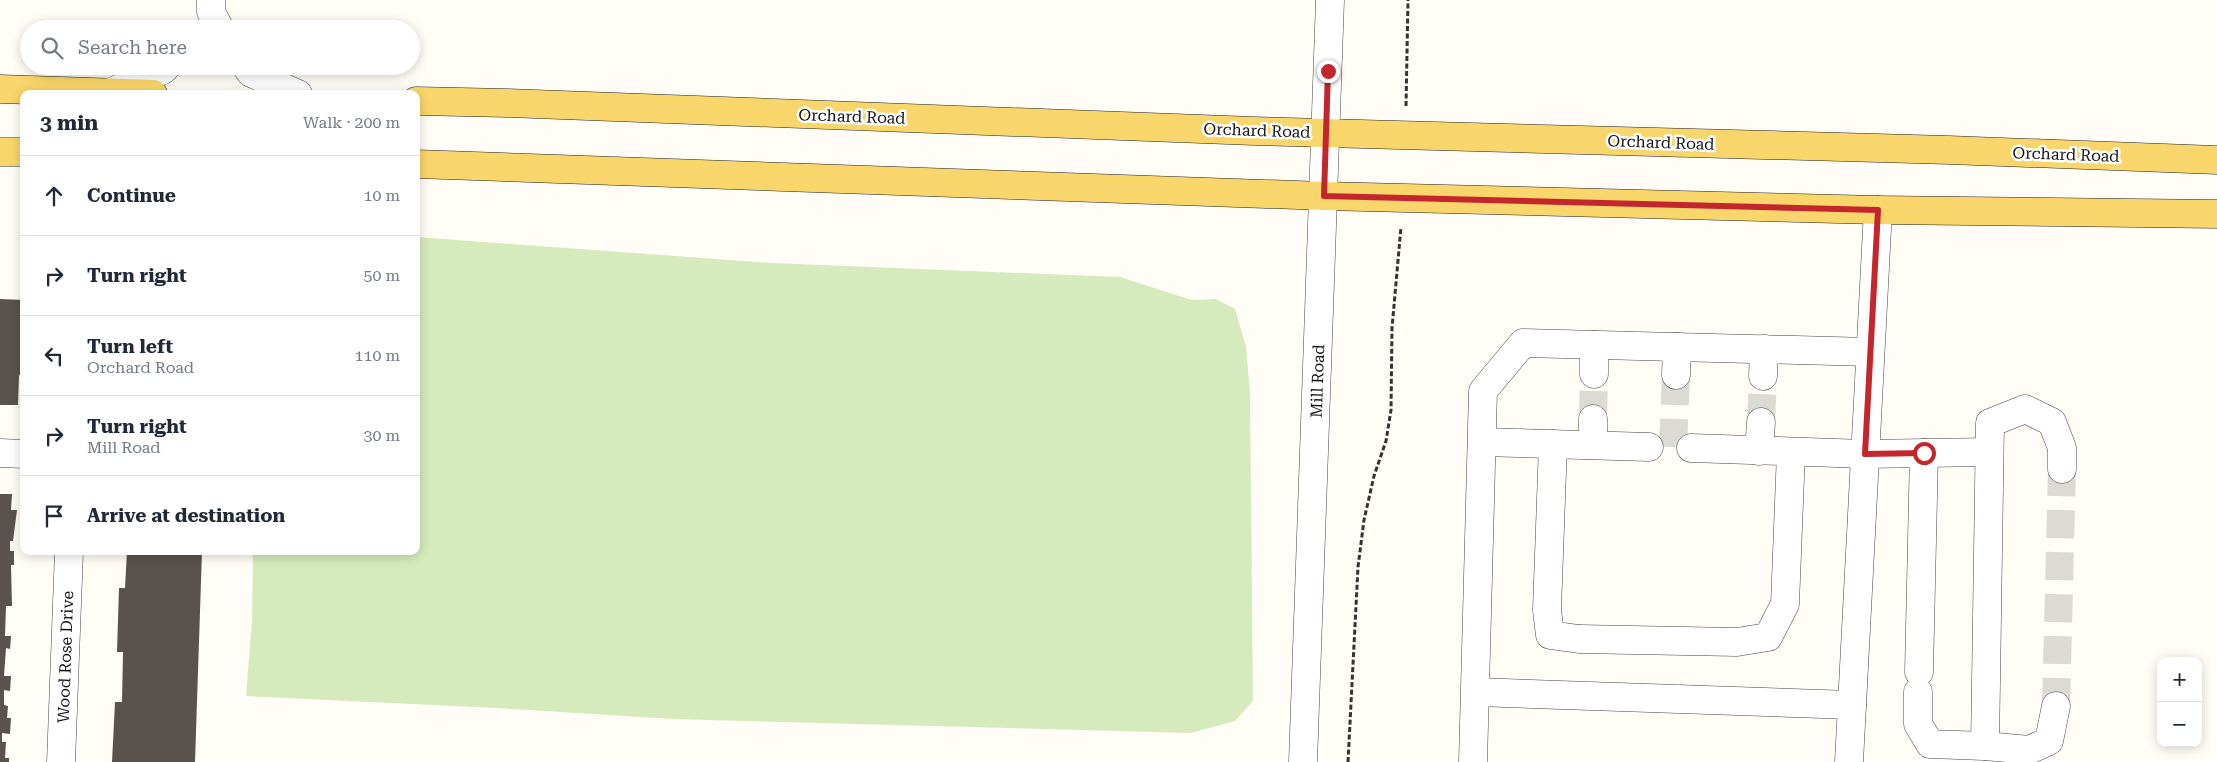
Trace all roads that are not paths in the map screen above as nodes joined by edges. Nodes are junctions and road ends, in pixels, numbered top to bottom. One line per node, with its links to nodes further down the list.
1 (1330, 0): 9 (street, Mill Road)
2 (151, 75): 6 (street)
3 (255, 75): 7 (street)
4 (0, 89): 5 (main road)
5 (37, 90)
6 (115, 90)
7 (289, 90)
8 (420, 101): 9 (main road, Orchard Road)
9 (1326, 133): 12 (main road, Orchard Road); 14 (street, Mill Road)
10 (0, 152): 11 (main road)
11 (20, 152)
12 (2217, 160)
13 (420, 164): 14 (main road)
14 (1324, 196): 15 (main road); 43 (street, Mill Road)
15 (1878, 210): 16 (main road); 20 (street)
16 (2217, 214)
17 (1594, 345): 18 (street); 21 (street); 25 (street)
18 (1678, 347): 19 (street); 22 (street)
19 (1764, 349): 20 (street); 23 (street)
20 (1870, 352): 35 (street)
21 (1594, 374)
22 (1676, 375)
23 (1763, 376)
24 (1761, 422): 29 (street)
25 (1482, 442): 26 (street); 38 (street)
26 (1552, 444): 27 (street); 30 (street)
27 (1649, 447)
28 (1691, 448): 29 (street)
29 (1759, 451): 30 (street)
30 (1791, 452): 35 (street)
31 (1989, 452): 33 (street); 36 (street); 41 (street)
32 (0, 453): 34 (street)
33 (1924, 453): 35 (street); 41 (street)
34 (20, 454)
35 (1865, 454): 39 (street)
36 (2062, 469)
37 (69, 555): 42 (street, Wood Rose Drive)
38 (1476, 692): 39 (street); 44 (street)
39 (1852, 705): 45 (street)
40 (2056, 706): 41 (street)
41 (1985, 746)
42 (61, 762)
43 (1303, 762)
44 (1474, 762)
45 (1849, 762)

